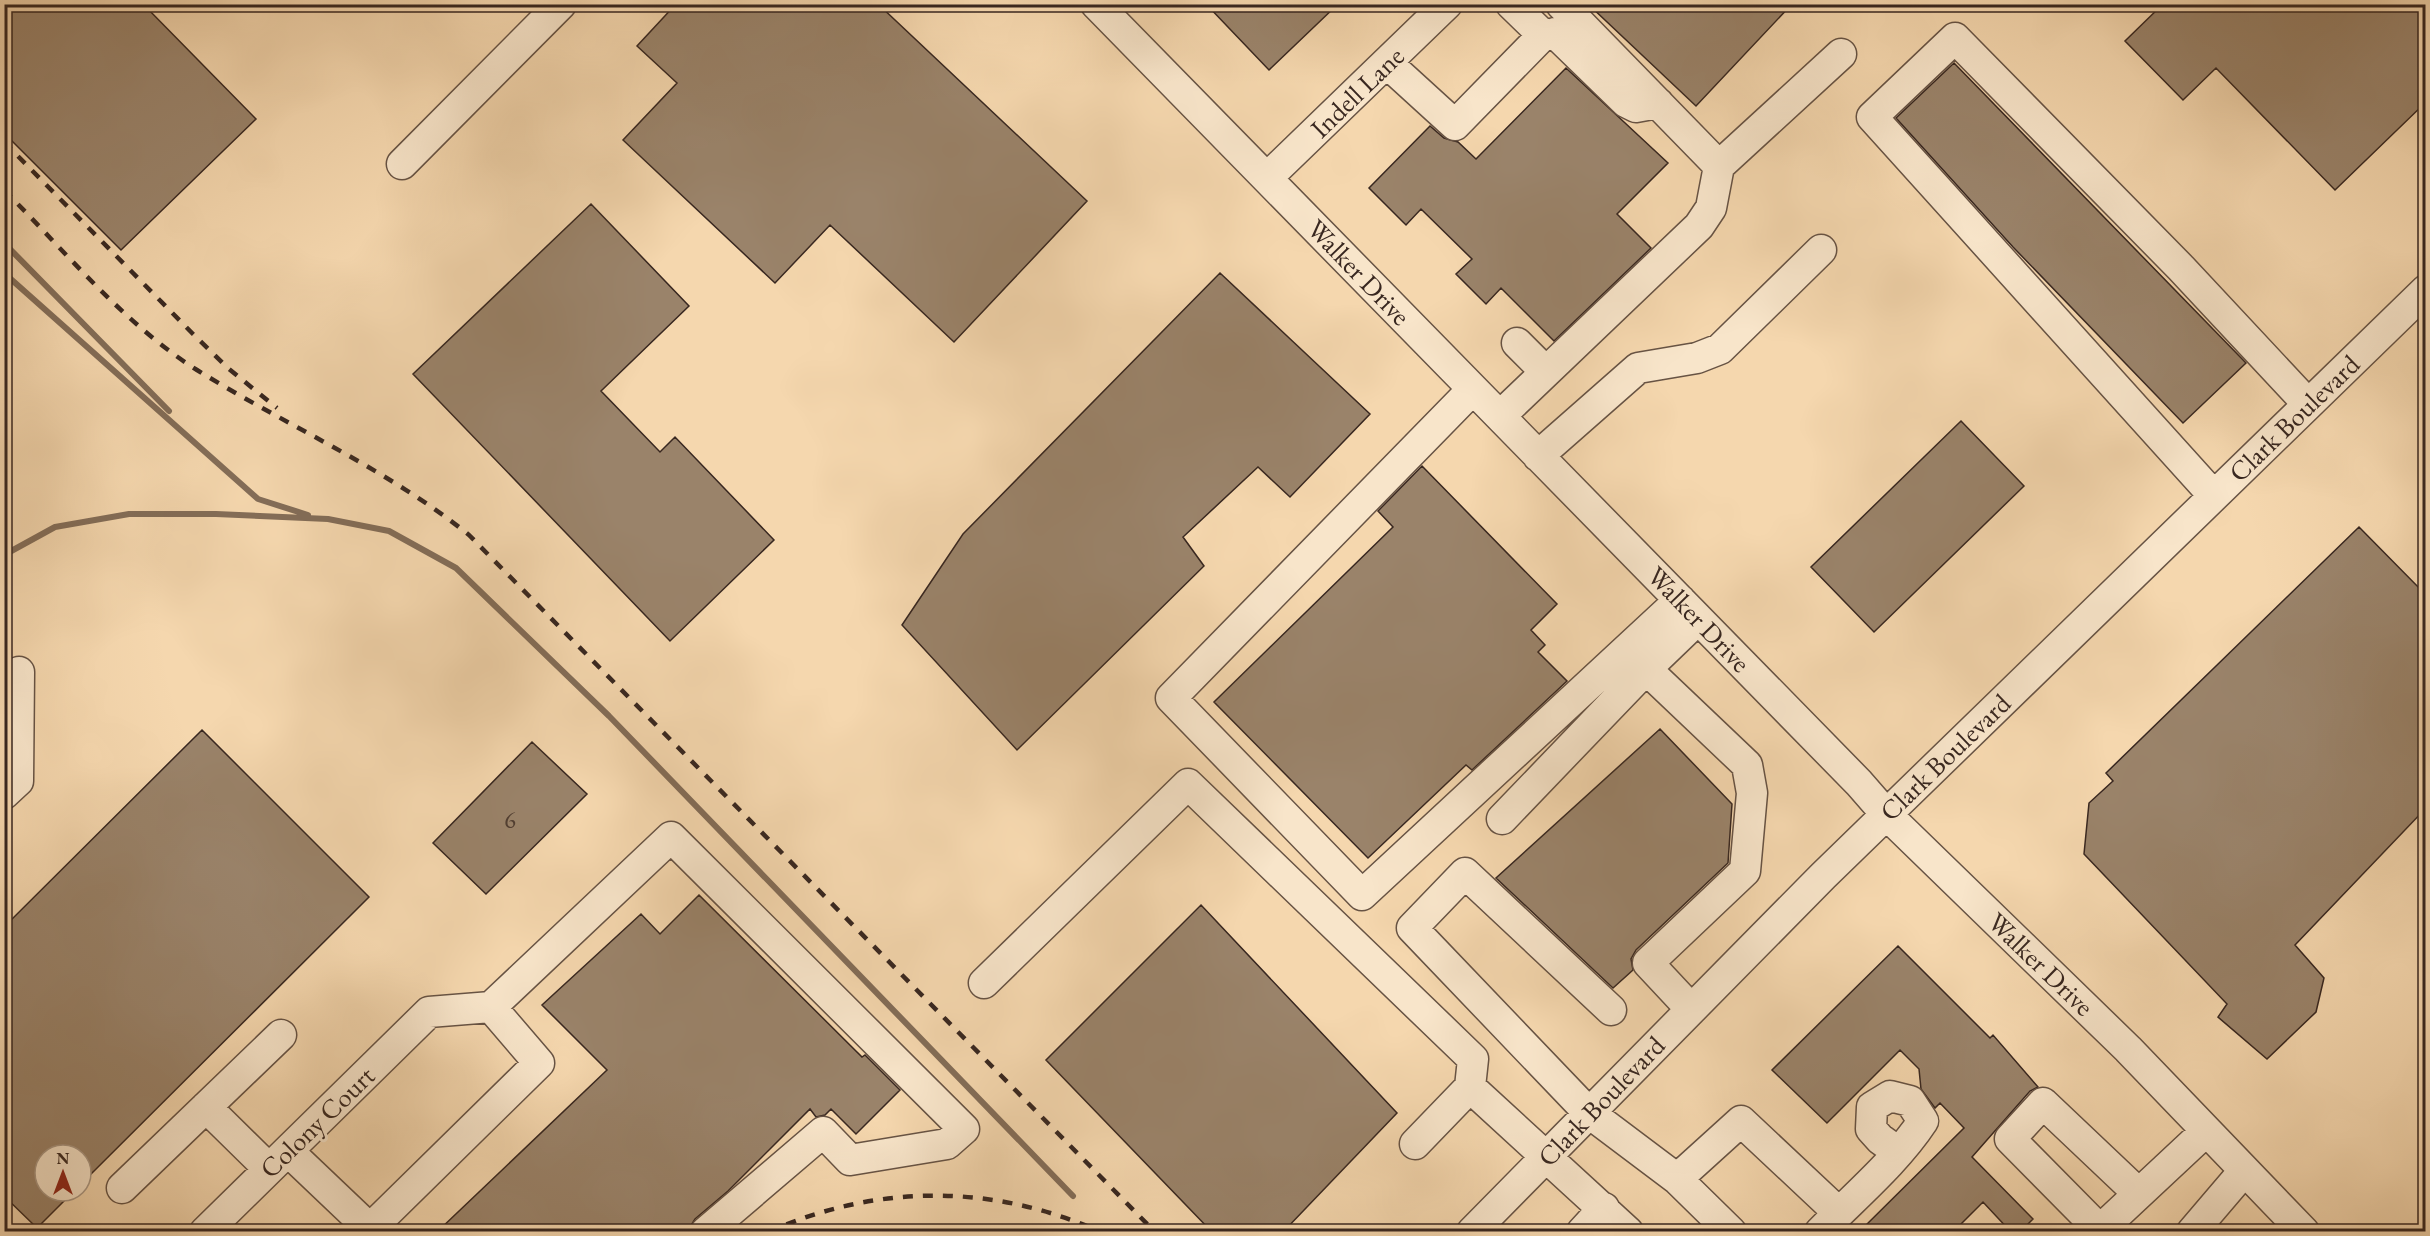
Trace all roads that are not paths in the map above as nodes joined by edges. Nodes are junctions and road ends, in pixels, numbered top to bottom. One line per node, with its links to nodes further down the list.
1 (561, 4): 8 (street)
2 (1096, 4): 10 (street, Walker Drive)
3 (1447, 4): 7 (street, Indell Lane)
4 (1511, 4): 5 (street)
5 (1563, 19): 7 (street); 9 (street)
6 (1841, 54): 9 (street)
7 (1387, 63): 10 (street, Indell Lane)
8 (402, 164)
9 (1719, 166): 14 (street)
10 (1267, 178): 15 (street, Walker Drive)
11 (1821, 249): 18 (street)
12 (2426, 290): 16 (street, Clark Boulevard)
13 (1517, 343): 14 (street)
14 (1546, 372): 17 (street)
15 (1473, 389): 17 (street, Walker Drive); 20 (street)
16 (2308, 404): 19 (street, Clark Boulevard); 19 (street)
17 (1500, 416): 18 (street, Walker Drive)
18 (1538, 456): 20 (street, Walker Drive)
19 (2214, 496): 24 (street, Clark Boulevard)
20 (1689, 610): 21 (street); 24 (street, Walker Drive)
21 (1646, 669): 25 (street); 28 (street)
22 (19, 672): 23 (street)
23 (4, 794)
24 (1886, 814): 28 (street, Clark Boulevard); 34 (street, Walker Drive)
25 (1502, 819)
26 (984, 983): 31 (street)
27 (491, 1006): 38 (street, Colony Court); 45 (street); 48 (street)
28 (1691, 1009): 33 (street, Clark Boulevard)
29 (1611, 1010): 33 (street)
30 (281, 1035): 32 (street)
31 (1470, 1088): 35 (street); 37 (street)
32 (206, 1107): 38 (street); 41 (street)
33 (1588, 1112): 37 (street, Clark Boulevard); 40 (street)
34 (2205, 1132): 39 (street, Walker Drive); 42 (street)
35 (1415, 1144)
36 (1898, 1152): 44 (street)
37 (1547, 1157): 43 (street); 49 (street, Clark Boulevard)
38 (278, 1160): 45 (street); 47 (street, Colony Court)
39 (2244, 1171): 53 (street); 54 (street, Walker Drive)
40 (1677, 1179): 44 (street); 52 (street)
41 (122, 1188)
42 (2138, 1193): 46 (street); 46 (street)
43 (1604, 1208): 50 (street); 51 (street)
44 (1829, 1222)
45 (371, 1230)
46 (2099, 1231)
47 (205, 1232)
48 (706, 1232)
49 (1472, 1232)
50 (1582, 1232)
51 (1628, 1232)
52 (1731, 1232)
53 (2192, 1232)
54 (2304, 1232)

